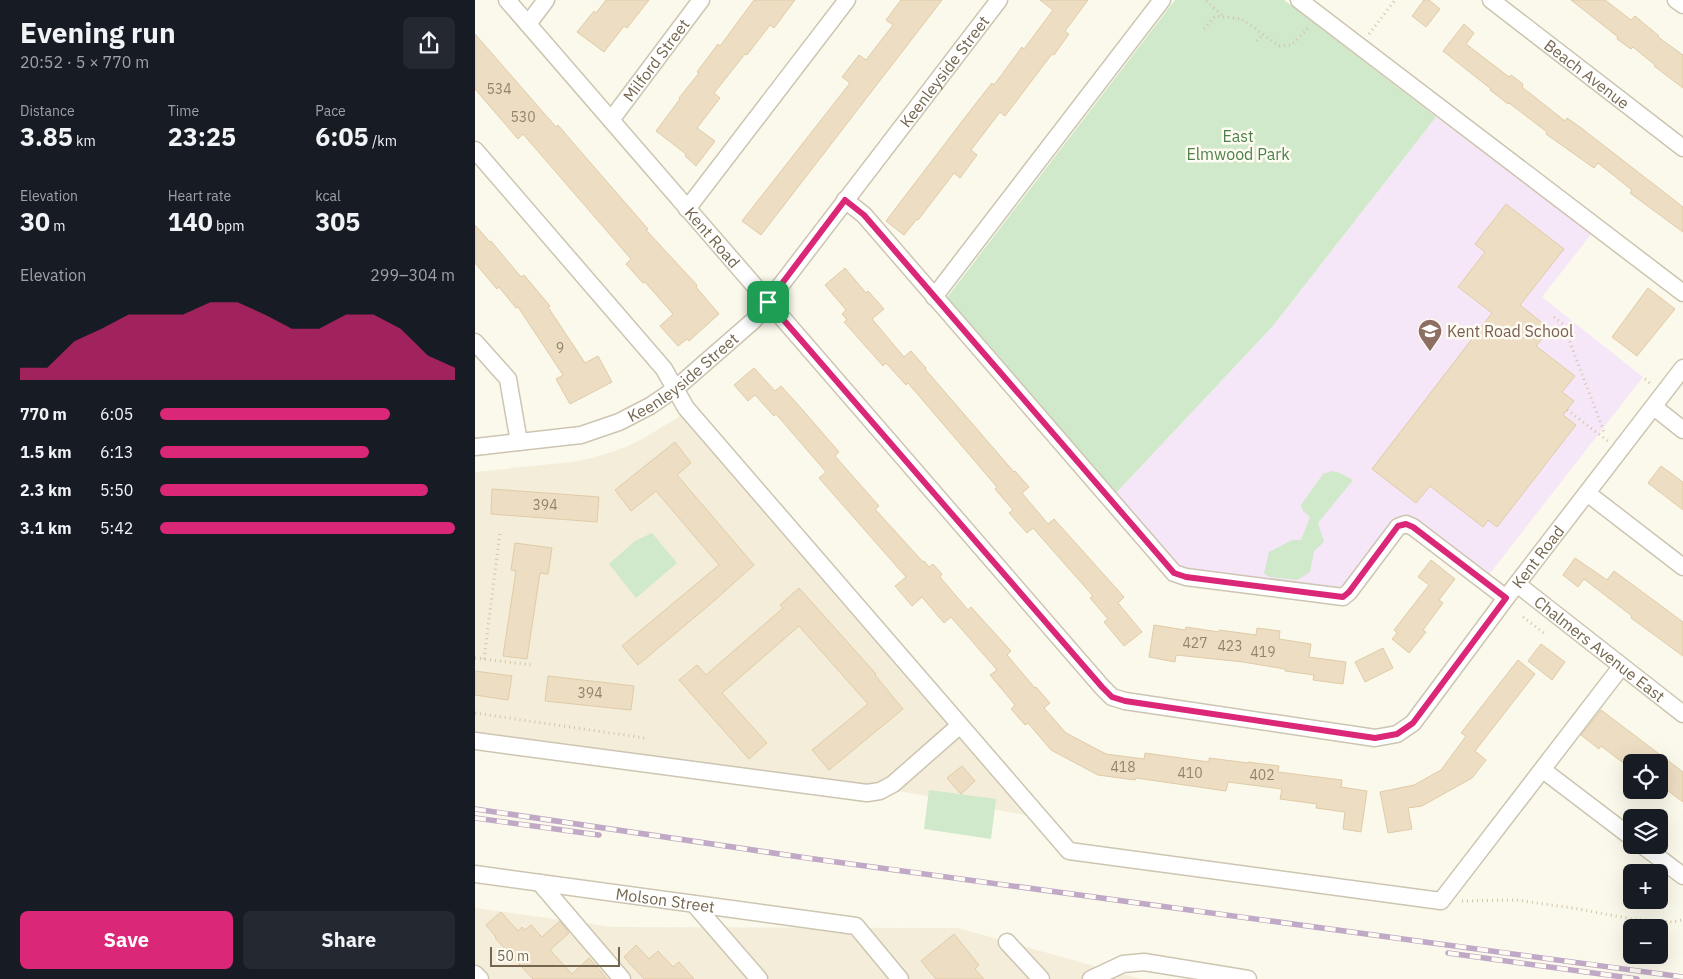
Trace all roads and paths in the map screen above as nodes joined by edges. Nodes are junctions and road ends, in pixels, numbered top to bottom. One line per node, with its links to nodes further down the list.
1 (507, 0): 15 (street, Kent Road)
2 (546, 0): 15 (street)
3 (701, 0): 20 (street, Milford Street)
4 (847, 0): 24 (street)
5 (999, 0): 23 (street, Keenleyside Street)
6 (1162, 0): 26 (street)
7 (1299, 0): 13 (street)
8 (1395, 0): 19 (path)
9 (1491, 0): 21 (street, Beach Avenue)
10 (1676, 0): 12 (street)
11 (1206, 1): 14 (path)
12 (1683, 5)
13 (1320, 16): 17 (path); 19 (street)
14 (1224, 17): 16 (path); 17 (path)
15 (528, 24): 20 (street, Kent Road)
16 (1204, 30)
17 (1263, 34): 18 (path)
18 (1257, 41)
19 (1359, 46): 25 (street)
20 (611, 120): 24 (street, Kent Road)
21 (1683, 148)
22 (475, 150): 31 (street)
23 (845, 200): 26 (street); 27 (street, Keenleyside Street)
24 (687, 209): 27 (street, Kent Road)
25 (1683, 293)
26 (934, 297): 43 (street)
27 (768, 302): 31 (street, Keenleyside Street); 43 (street, Kent Road)
28 (1554, 317): 35 (path)
29 (475, 342): 36 (street)
30 (1683, 368): 32 (street, Kent Road)
31 (675, 388): 36 (street, Keenleyside Street); 52 (street)
32 (1654, 407): 34 (street); 38 (street, Kent Road)
33 (1567, 410): 38 (path)
34 (1683, 430)
35 (1605, 432)
36 (519, 442): 37 (street, Keenleyside Street)
37 (475, 447)
38 (1620, 450): 39 (street, Kent Road)
39 (1587, 493): 41 (street); 42 (street, Kent Road)
40 (500, 532): 47 (path)
41 (1683, 567)
42 (1517, 584): 43 (street, Kent Road); 49 (street, Chalmers Avenue East)
43 (1506, 598)
44 (1523, 617): 45 (path)
45 (1543, 633)
46 (475, 658): 47 (path)
47 (484, 659): 48 (path)
48 (532, 665)
49 (1621, 667): 51 (street, Chalmers Avenue East); 55 (street)
50 (475, 713): 53 (path)
51 (1683, 714)
52 (959, 726): 54 (street); 61 (street)
53 (645, 738)
54 (475, 740)
55 (1543, 770): 56 (street); 61 (street)
56 (1623, 831)
57 (1654, 854): 59 (street)
58 (475, 874): 60 (street, Molson Street)
59 (1683, 876)
60 (540, 882): 62 (street, Molson Street); 68 (street)
61 (1441, 901): 63 (path)
62 (694, 904): 69 (street); 70 (street, Molson Street)
63 (1683, 920)
64 (1007, 942): 71 (street)
65 (1167, 966): 72 (street); 73 (street); 74 (street)
66 (475, 974): 67 (street)
67 (480, 979)
68 (622, 979)
69 (759, 979)
70 (900, 979)
71 (1041, 979)
72 (1091, 979)
73 (1179, 979)
74 (1248, 979)

